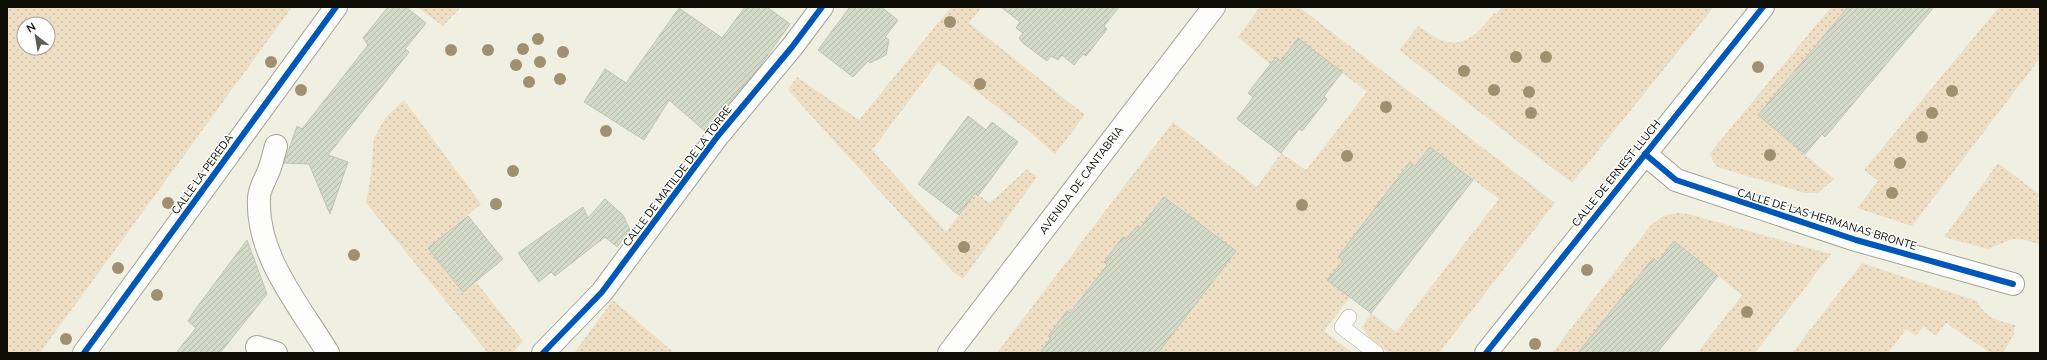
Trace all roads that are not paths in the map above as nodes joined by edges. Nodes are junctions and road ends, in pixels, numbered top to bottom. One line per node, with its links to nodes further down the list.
1 (336, 7): 9 (street, CALLE LA PEREDA)
2 (822, 7): 11 (street, CALLE DE MATILDE DE LA TORRE)
3 (1214, 7): 12 (street, AVENIDA DE CANTABRIA)
4 (1763, 7): 6 (street, CALLE DE ERNEST LLUCH)
5 (276, 146): 10 (street)
6 (1645, 154): 7 (street, CALLE DE LAS HERMANAS BRONTE); 14 (street, CALLE DE ERNEST LLUCH)
7 (2013, 284)
8 (1349, 317): 13 (lane)
9 (84, 353)
10 (328, 353)
11 (543, 353)
12 (949, 353)
13 (1376, 353)
14 (1486, 353)

